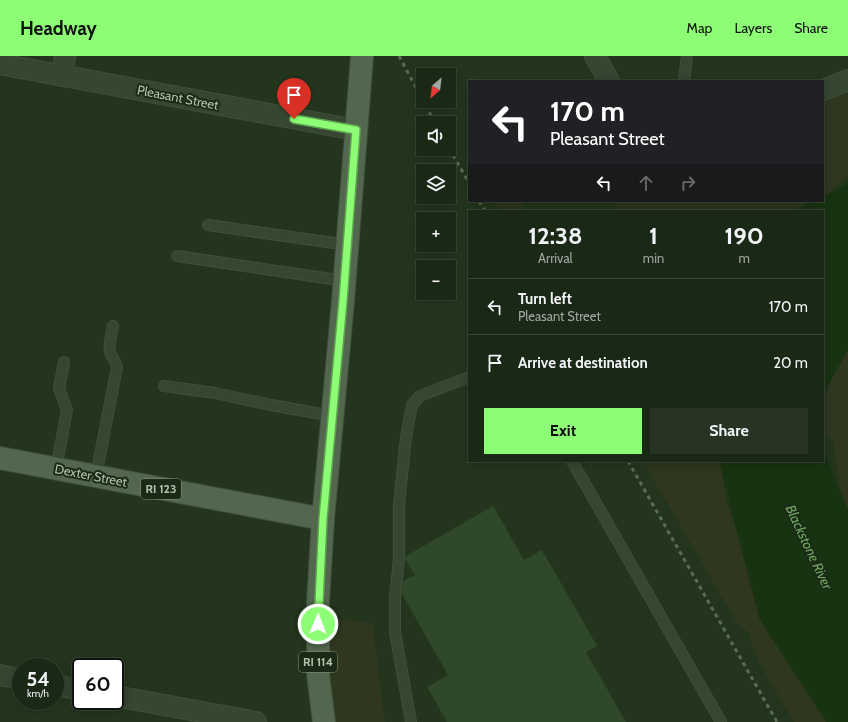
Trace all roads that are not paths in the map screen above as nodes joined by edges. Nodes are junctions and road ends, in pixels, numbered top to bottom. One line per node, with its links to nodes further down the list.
1 (65, 56): 6 (street)
2 (362, 56): 11 (main road, RI 114)
3 (595, 56): 7 (street)
4 (687, 56): 8 (lane)
5 (0, 64): 6 (street, Pleasant Street)
6 (62, 76): 11 (street, Pleasant Street)
7 (608, 80)
8 (684, 80)
9 (848, 80): 10 (street)
10 (824, 90)
11 (356, 130): 13 (main road, RI 114)
12 (208, 225): 13 (lane)
13 (348, 245): 15 (main road, RI 114)
14 (177, 256): 15 (lane)
15 (345, 281): 20 (main road, RI 114)
16 (113, 326): 24 (lane)
17 (64, 362): 23 (lane)
18 (468, 376): 31 (lane)
19 (164, 386): 20 (lane)
20 (333, 416): 25 (main road, RI 114)
21 (0, 458): 23 (main road, Dexter Street / RI 123)
22 (573, 462): 32 (lane)
23 (56, 469): 24 (main road, Dexter Street / RI 123)
24 (96, 476): 25 (main road, Dexter Street / RI 123)
25 (323, 519): 30 (main road, RI 114)
26 (0, 676): 27 (street)
27 (12, 678)
28 (124, 698): 29 (street)
29 (256, 722)
30 (324, 722)
31 (411, 722)
32 (721, 722)

